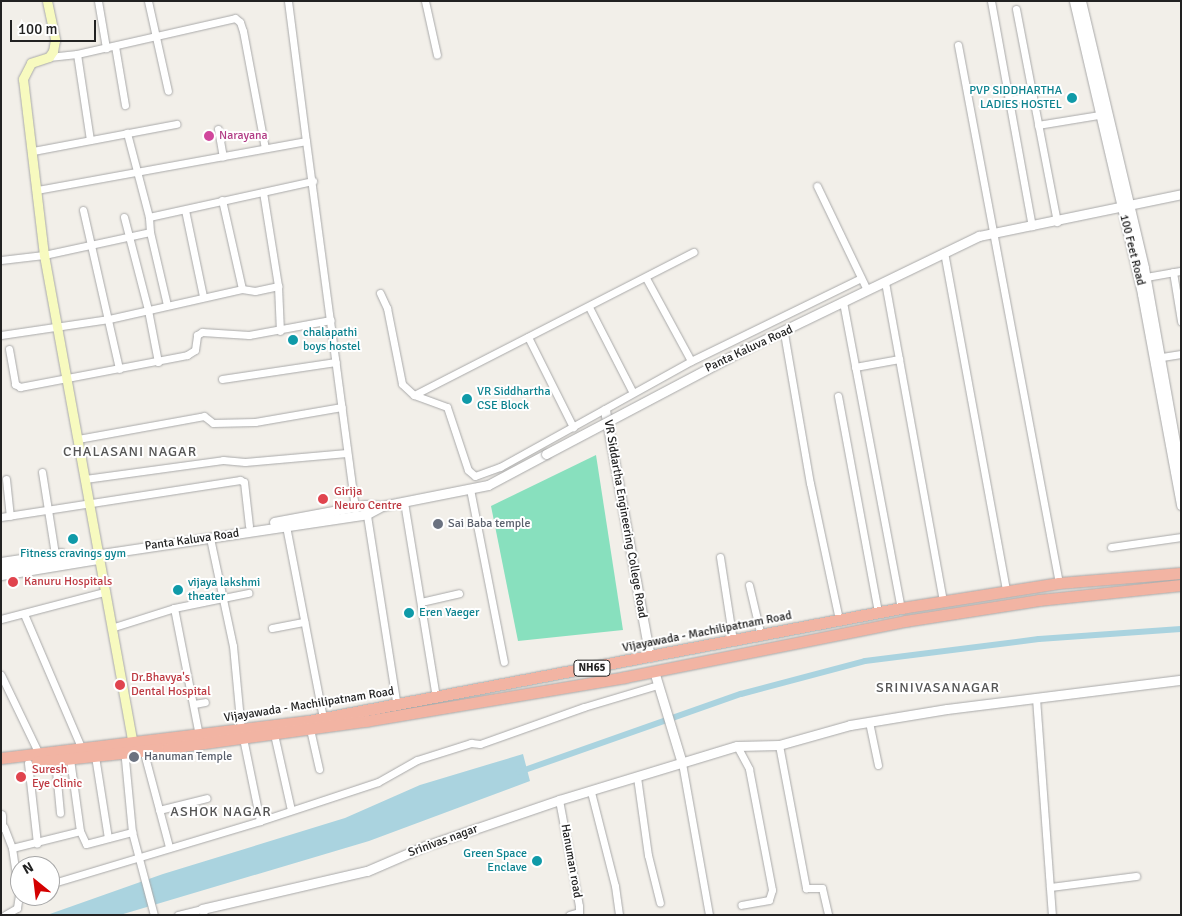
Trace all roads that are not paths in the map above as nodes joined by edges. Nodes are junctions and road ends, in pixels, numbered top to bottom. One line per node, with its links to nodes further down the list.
1 (47, 1): 16 (main road)
2 (98, 1): 13 (street)
3 (148, 1): 10 (street)
4 (288, 1): 27 (street)
5 (425, 1): 15 (street)
6 (991, 1): 19 (street)
7 (1074, 1): 21 (street, 100 Feet Road)
8 (1081, 1): 38 (street, 100 Feet Road)
9 (1016, 8): 18 (street)
10 (156, 36): 12 (street); 17 (street); 28 (street)
11 (958, 45): 45 (street)
12 (114, 46): 13 (street); 20 (street)
13 (106, 48): 14 (street)
14 (77, 54): 16 (street); 26 (street)
15 (437, 55)
16 (49, 57): 29 (main road)
17 (168, 91)
18 (1033, 97): 19 (street); 23 (street)
19 (1007, 100): 44 (street)
20 (125, 105)
21 (1099, 114): 23 (street); 38 (street, 100 Feet Road)
22 (176, 124): 25 (street)
23 (1038, 125): 43 (street)
24 (218, 129): 30 (street)
25 (127, 133): 26 (street); 31 (street)
26 (90, 140): 29 (street)
27 (306, 141): 28 (street); 32 (street)
28 (265, 148): 30 (street)
29 (32, 151): 34 (main road)
30 (223, 157): 31 (street)
31 (137, 171): 34 (street); 41 (street)
32 (313, 181): 35 (street); 68 (street)
33 (816, 186): 56 (street)
34 (37, 190): 51 (main road)
35 (264, 192): 37 (street); 58 (street)
36 (1181, 194): 38 (street, Panta Kaluva Road)
37 (222, 200): 40 (street); 59 (street)
38 (1125, 205): 43 (street, Panta Kaluva Road); 54 (street, 100 Feet Road); 99 (street, 100 Feet Road)
39 (83, 210): 48 (street)
40 (185, 210): 41 (street); 62 (street)
41 (149, 216): 46 (street)
42 (124, 217): 47 (street)
43 (1057, 222): 44 (street, Panta Kaluva Road)
44 (1032, 226): 45 (street, Panta Kaluva Road)
45 (994, 231): 50 (street, Panta Kaluva Road); 120 (street)
46 (150, 232): 47 (street); 64 (street)
47 (129, 237): 48 (street); 66 (street)
48 (90, 243): 51 (street); 67 (street)
49 (694, 252): 55 (street)
50 (944, 252): 57 (street, Panta Kaluva Road); 124 (street)
51 (44, 254): 52 (street); 70 (main road)
52 (1, 260)
53 (1177, 272): 54 (street); 69 (street)
54 (1146, 276): 77 (street, 100 Feet Road)
55 (646, 278): 65 (street); 79 (street)
56 (861, 278): 60 (street); 79 (street)
57 (885, 282): 60 (street, Panta Kaluva Road); 78 (street)
58 (278, 286): 59 (street); 71 (street)
59 (242, 289): 62 (street)
60 (867, 290): 63 (street, Panta Kaluva Road)
61 (380, 293): 87 (street)
62 (203, 296): 64 (street)
63 (843, 302): 72 (street, Panta Kaluva Road); 82 (street)
64 (167, 305): 66 (street)
65 (589, 307): 74 (street); 86 (street)
66 (148, 310): 67 (street); 80 (street)
67 (109, 319): 70 (street); 83 (street)
68 (332, 320): 71 (street); 81 (street)
69 (1181, 321)
70 (58, 326): 73 (street); 84 (main road)
71 (280, 331): 80 (street)
72 (784, 333): 98 (street, Panta Kaluva Road, bridge); 136 (street)
73 (1, 335)
74 (528, 337): 87 (street); 91 (street)
75 (9, 349): 84 (street)
76 (1181, 354): 77 (street)
77 (1162, 357): 95 (street, 100 Feet Road)
78 (899, 359): 82 (street); 129 (street)
79 (691, 361): 86 (street)
80 (158, 362): 83 (street)
81 (336, 362): 85 (street); 89 (street)
82 (855, 367): 132 (street)
83 (118, 369): 84 (street)
84 (67, 379): 92 (main road)
85 (222, 379)
86 (632, 391): 90 (street)
87 (414, 395): 91 (street)
88 (838, 396): 133 (street)
89 (342, 407): 92 (street); 93 (street)
90 (605, 410): 91 (street); 142 (street, VR Siddartha Engineering College Road)
91 (573, 426)
92 (78, 439): 97 (main road)
93 (347, 453): 97 (street); 104 (street)
94 (42, 472): 103 (street)
95 (1181, 476)
96 (6, 479): 105 (street)
97 (86, 479): 101 (main road)
98 (470, 489): 100 (street, Panta Kaluva Road); 143 (street)
99 (1180, 500)
100 (404, 502): 102 (street, Panta Kaluva Road); 130 (street)
101 (89, 504): 103 (street); 107 (street); 113 (main road)
102 (366, 509): 104 (street, Panta Kaluva Road); 152 (street)
103 (49, 511): 105 (street); 112 (street)
104 (355, 511): 107 (street, Panta Kaluva Road); 108 (street, Panta Kaluva Road)
105 (10, 516): 106 (street)
106 (1, 517)
107 (249, 526): 113 (street, Panta Kaluva Road)
108 (286, 526): 110 (street, Panta Kaluva Road); 137 (street)
109 (1181, 537): 111 (street)
110 (210, 538): 113 (street, Panta Kaluva Road); 128 (street)
111 (1111, 547)
112 (55, 554): 113 (street, Panta Kaluva Road); 115 (street, Panta Kaluva Road)
113 (96, 554): 116 (street, Panta Kaluva Road); 118 (street); 125 (main road)
114 (720, 557): 141 (street)
115 (1, 562)
116 (1, 569)
117 (1181, 573): 119 (highway, Vijayawada - Machilipatnam Road / NH65)
118 (1, 576)
119 (1135, 576): 120 (highway, Vijayawada - Machilipatnam Road / NH65); 123 (highway)
120 (1059, 584): 124 (highway, Vijayawada - Machilipatnam Road / NH65)
121 (749, 585): 140 (street)
122 (1181, 585): 123 (highway, Vijayawada - Machilipatnam Road / NH65)
123 (1135, 589): 144 (highway, Vijayawada - Machilipatnam Road / NH65)
124 (1006, 591): 129 (highway, Vijayawada - Machilipatnam Road / NH65)
125 (104, 592): 134 (street); 138 (main road)
126 (248, 593): 128 (street)
127 (459, 593): 130 (street)
128 (224, 596): 131 (street); 156 (street)
129 (943, 601): 132 (highway, Vijayawada - Machilipatnam Road / NH65)
130 (421, 602): 148 (street)
131 (174, 608): 138 (street); 151 (street)
132 (900, 608): 133 (highway, Vijayawada - Machilipatnam Road / NH65)
133 (878, 612): 136 (highway, Vijayawada - Machilipatnam Road / NH65)
134 (24, 614): 135 (street); 162 (street)
135 (1, 619)
136 (839, 620): 140 (highway, Vijayawada - Machilipatnam Road / NH65)
137 (304, 622): 139 (street); 153 (street)
138 (111, 628): 161 (main road)
139 (272, 628)
140 (761, 636): 141 (highway, Vijayawada - Machilipatnam Road / NH65)
141 (734, 641): 142 (highway, Vijayawada - Machilipatnam Road / NH65)
142 (650, 657): 148 (highway, Vijayawada - Machilipatnam Road / NH65)
143 (504, 662)
144 (654, 671): 147 (street); 155 (highway, Vijayawada - Machilipatnam Road / NH65)
145 (1, 675): 163 (street)
146 (1181, 680): 149 (street, Srinivas nagar)
147 (658, 685): 169 (street); 178 (street)
148 (436, 698): 152 (highway, Vijayawada - Machilipatnam Road / NH65)
149 (1036, 698): 154 (street, Srinivas nagar); 193 (street)
150 (205, 702): 151 (street)
151 (194, 704): 158 (street)
152 (397, 706): 153 (highway, Vijayawada - Machilipatnam Road / NH65)
153 (323, 718): 156 (highway, Vijayawada - Machilipatnam Road / NH65)
154 (869, 722): 159 (street, Srinivas nagar); 170 (street)
155 (310, 729): 157 (highway, Vijayawada - Machilipatnam Road / NH65); 172 (street)
156 (242, 734): 157 (highway, Vijayawada - Machilipatnam Road / NH65); 158 (highway, Vijayawada - Machilipatnam Road / NH65); 161 (highway, Vijayawada - Machilipatnam Road / NH65); 181 (street)
157 (274, 734): 178 (street)
158 (199, 735): 161 (highway, Vijayawada - Machilipatnam Road / NH65)
159 (779, 744): 160 (street, Srinivas nagar); 204 (street)
160 (737, 746): 169 (street, Srinivas nagar); 195 (street)
161 (133, 747): 162 (highway, Vijayawada - Machilipatnam Road / NH65); 164 (highway, Vijayawada - Machilipatnam Road / NH65); 177 (street); 184 (street)
162 (82, 749): 163 (highway, Vijayawada - Machilipatnam Road / NH65)
163 (39, 754): 165 (highway, Vijayawada - Machilipatnam Road / NH65)
164 (95, 756): 166 (highway, Vijayawada - Machilipatnam Road / NH65); 185 (street)
165 (1, 758)
166 (70, 759): 167 (highway, Vijayawada - Machilipatnam Road / NH65); 183 (street)
167 (55, 760): 168 (highway, Vijayawada - Machilipatnam Road / NH65); 179 (street)
168 (28, 763): 171 (highway, Vijayawada - Machilipatnam Road / NH65); 186 (street)
169 (682, 763): 173 (street, Srinivas nagar); 203 (street)
170 (878, 764)
171 (1, 765)
172 (320, 769)
173 (637, 778): 174 (street, Srinivas nagar); 194 (street)
174 (590, 792): 176 (street, Srinivas nagar); 202 (street)
175 (207, 798): 177 (street)
176 (559, 800): 198 (street, Srinivas nagar); 201 (street, Hanuman road)
177 (159, 810): 188 (street)
178 (291, 810): 181 (street)
179 (60, 813)
180 (1, 814): 182 (street)
181 (260, 821): 188 (street)
182 (2, 827): 187 (street)
183 (80, 831): 185 (street); 186 (street)
184 (132, 832): 185 (street); 190 (street)
185 (108, 838)
186 (37, 842): 187 (street)
187 (12, 848): 189 (street)
188 (169, 848): 190 (street)
189 (13, 856)
190 (138, 856): 192 (street); 197 (street)
191 (1136, 876): 193 (street)
192 (60, 881)
193 (1050, 887): 205 (street)
194 (660, 903)
195 (741, 905)
196 (17, 906): 199 (street)
197 (153, 912)
198 (203, 912): 200 (street)
199 (5, 915)
200 (178, 915)
201 (569, 915)
202 (619, 915)
203 (709, 915)
204 (828, 915)
205 (1052, 915)

